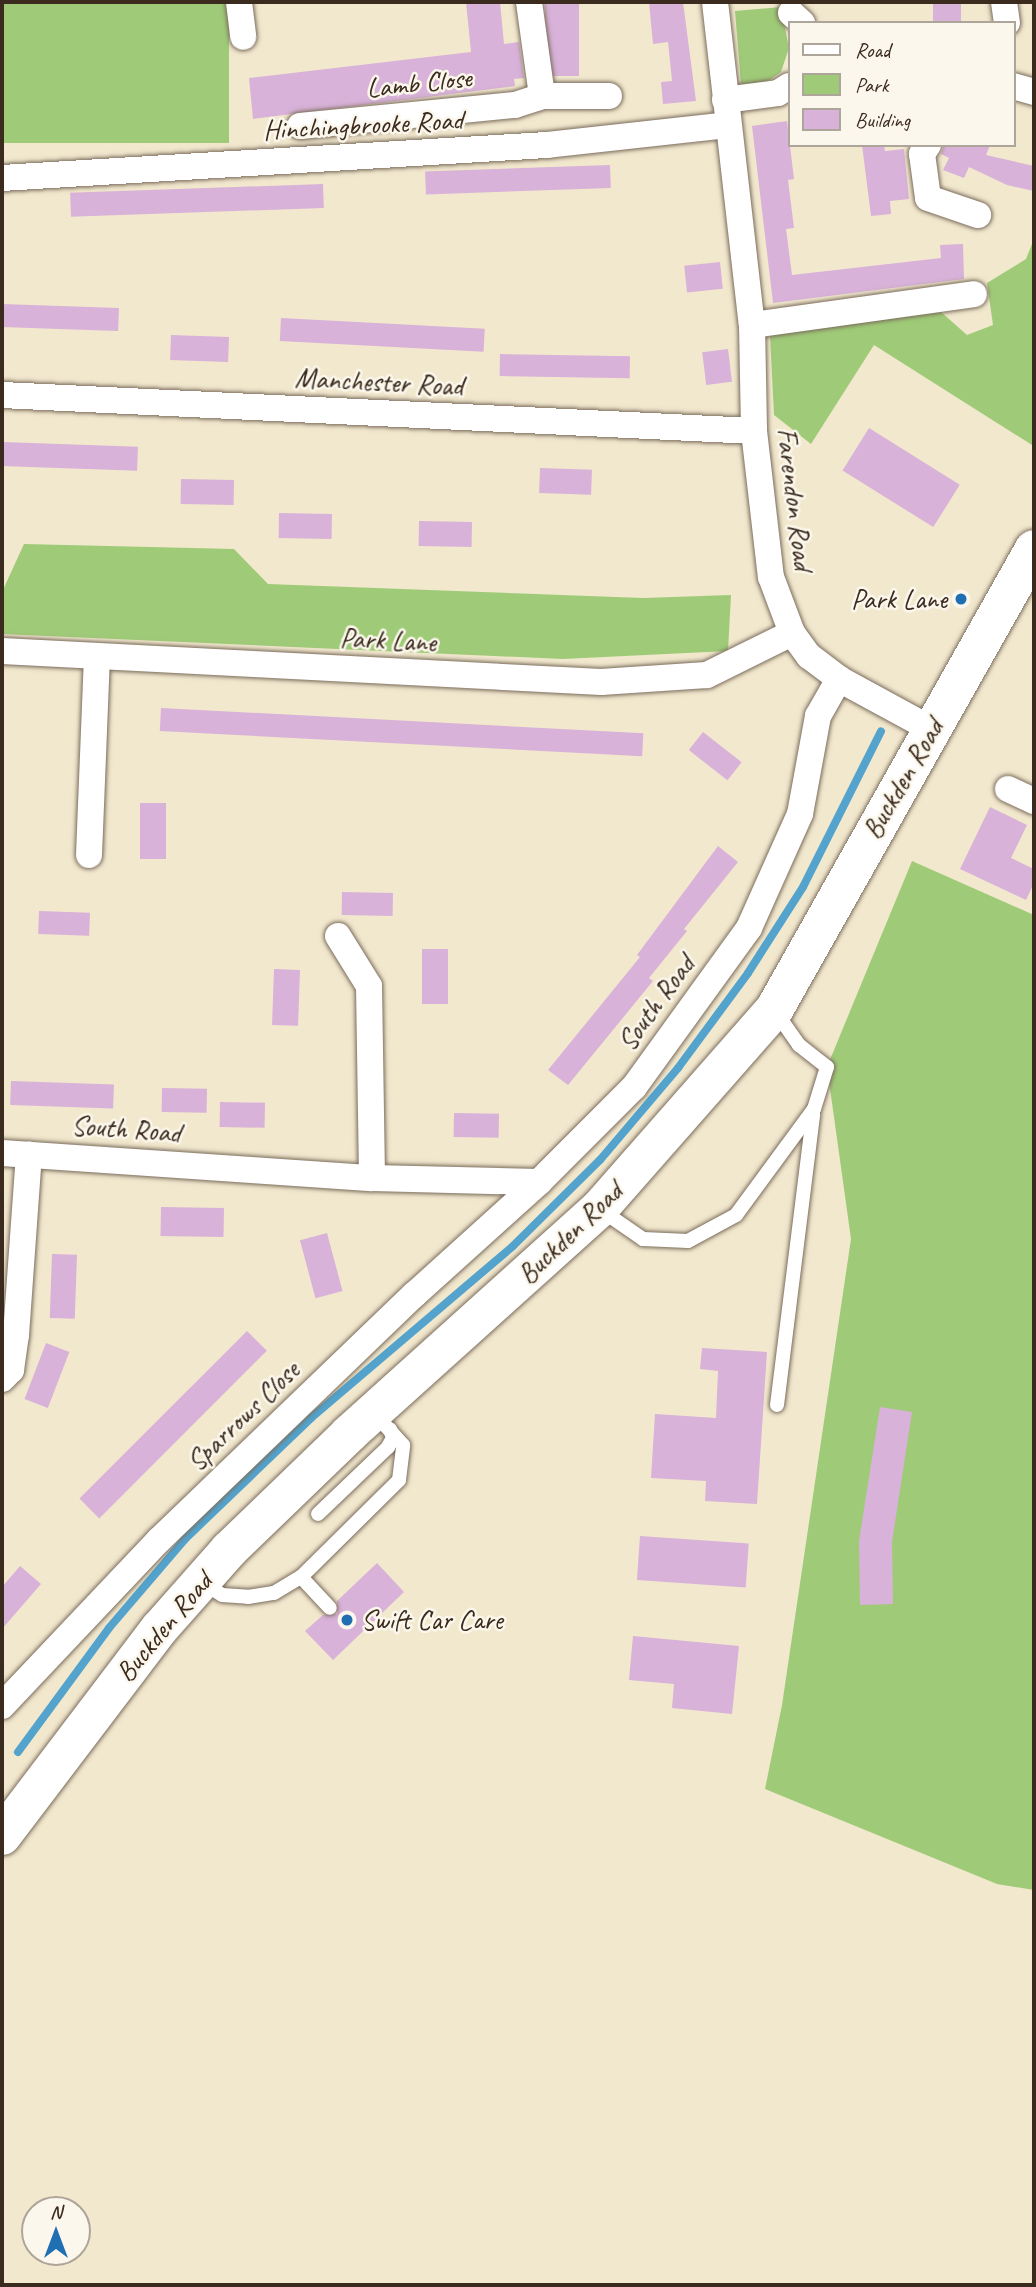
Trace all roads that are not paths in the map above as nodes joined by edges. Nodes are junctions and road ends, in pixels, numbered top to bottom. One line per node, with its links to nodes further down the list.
1 (239, 2): 6 (street)
2 (528, 2): 8 (street)
3 (715, 2): 10 (street, Farendon Road)
4 (1004, 2): 5 (street)
5 (1007, 21)
6 (243, 37)
7 (788, 87): 10 (street, Hinchingbrooke Road)
8 (542, 96): 9 (street, Lamb Close); 11 (street, Lamb Close)
9 (608, 96)
10 (727, 112): 13 (street, Hinchingbrooke Road); 16 (street, Farendon Road)
11 (300, 126)
12 (927, 147): 14 (street)
13 (2, 178)
14 (978, 215)
15 (974, 294): 16 (street)
16 (752, 325): 18 (street, Farendon Road)
17 (2, 395): 18 (street, Manchester Road)
18 (754, 431): 20 (street, Farendon Road)
19 (1034, 549): 24 (main road, Buckden Road)
20 (792, 633): 22 (street, Park Lane); 23 (street, Farendon Road)
21 (2, 651): 22 (street, Park Lane)
22 (97, 657): 27 (street)
23 (839, 678): 24 (street, Farendon Road); 34 (street, South Road)
24 (932, 729): 29 (main road, Buckden Road)
25 (1008, 789): 26 (street)
26 (1034, 801)
27 (89, 855)
28 (338, 936): 33 (street)
29 (774, 1010): 30 (lane); 35 (main road, Buckden Road)
30 (814, 1109): 35 (lane); 37 (lane)
31 (2, 1153): 32 (street, South Road)
32 (29, 1153): 33 (street, South Road); 36 (street)
33 (372, 1178): 34 (street, South Road)
34 (539, 1182): 43 (street, Sparrows Close)
35 (599, 1209): 38 (main road, Buckden Road)
36 (2, 1379)
37 (777, 1405)
38 (382, 1421): 39 (lane); 40 (lane); 41 (main road, Buckden Road)
39 (318, 1514)
40 (301, 1577): 41 (lane); 42 (lane)
41 (201, 1581): 44 (main road, Buckden Road)
42 (330, 1608)
43 (2, 1706)
44 (2, 1836)

